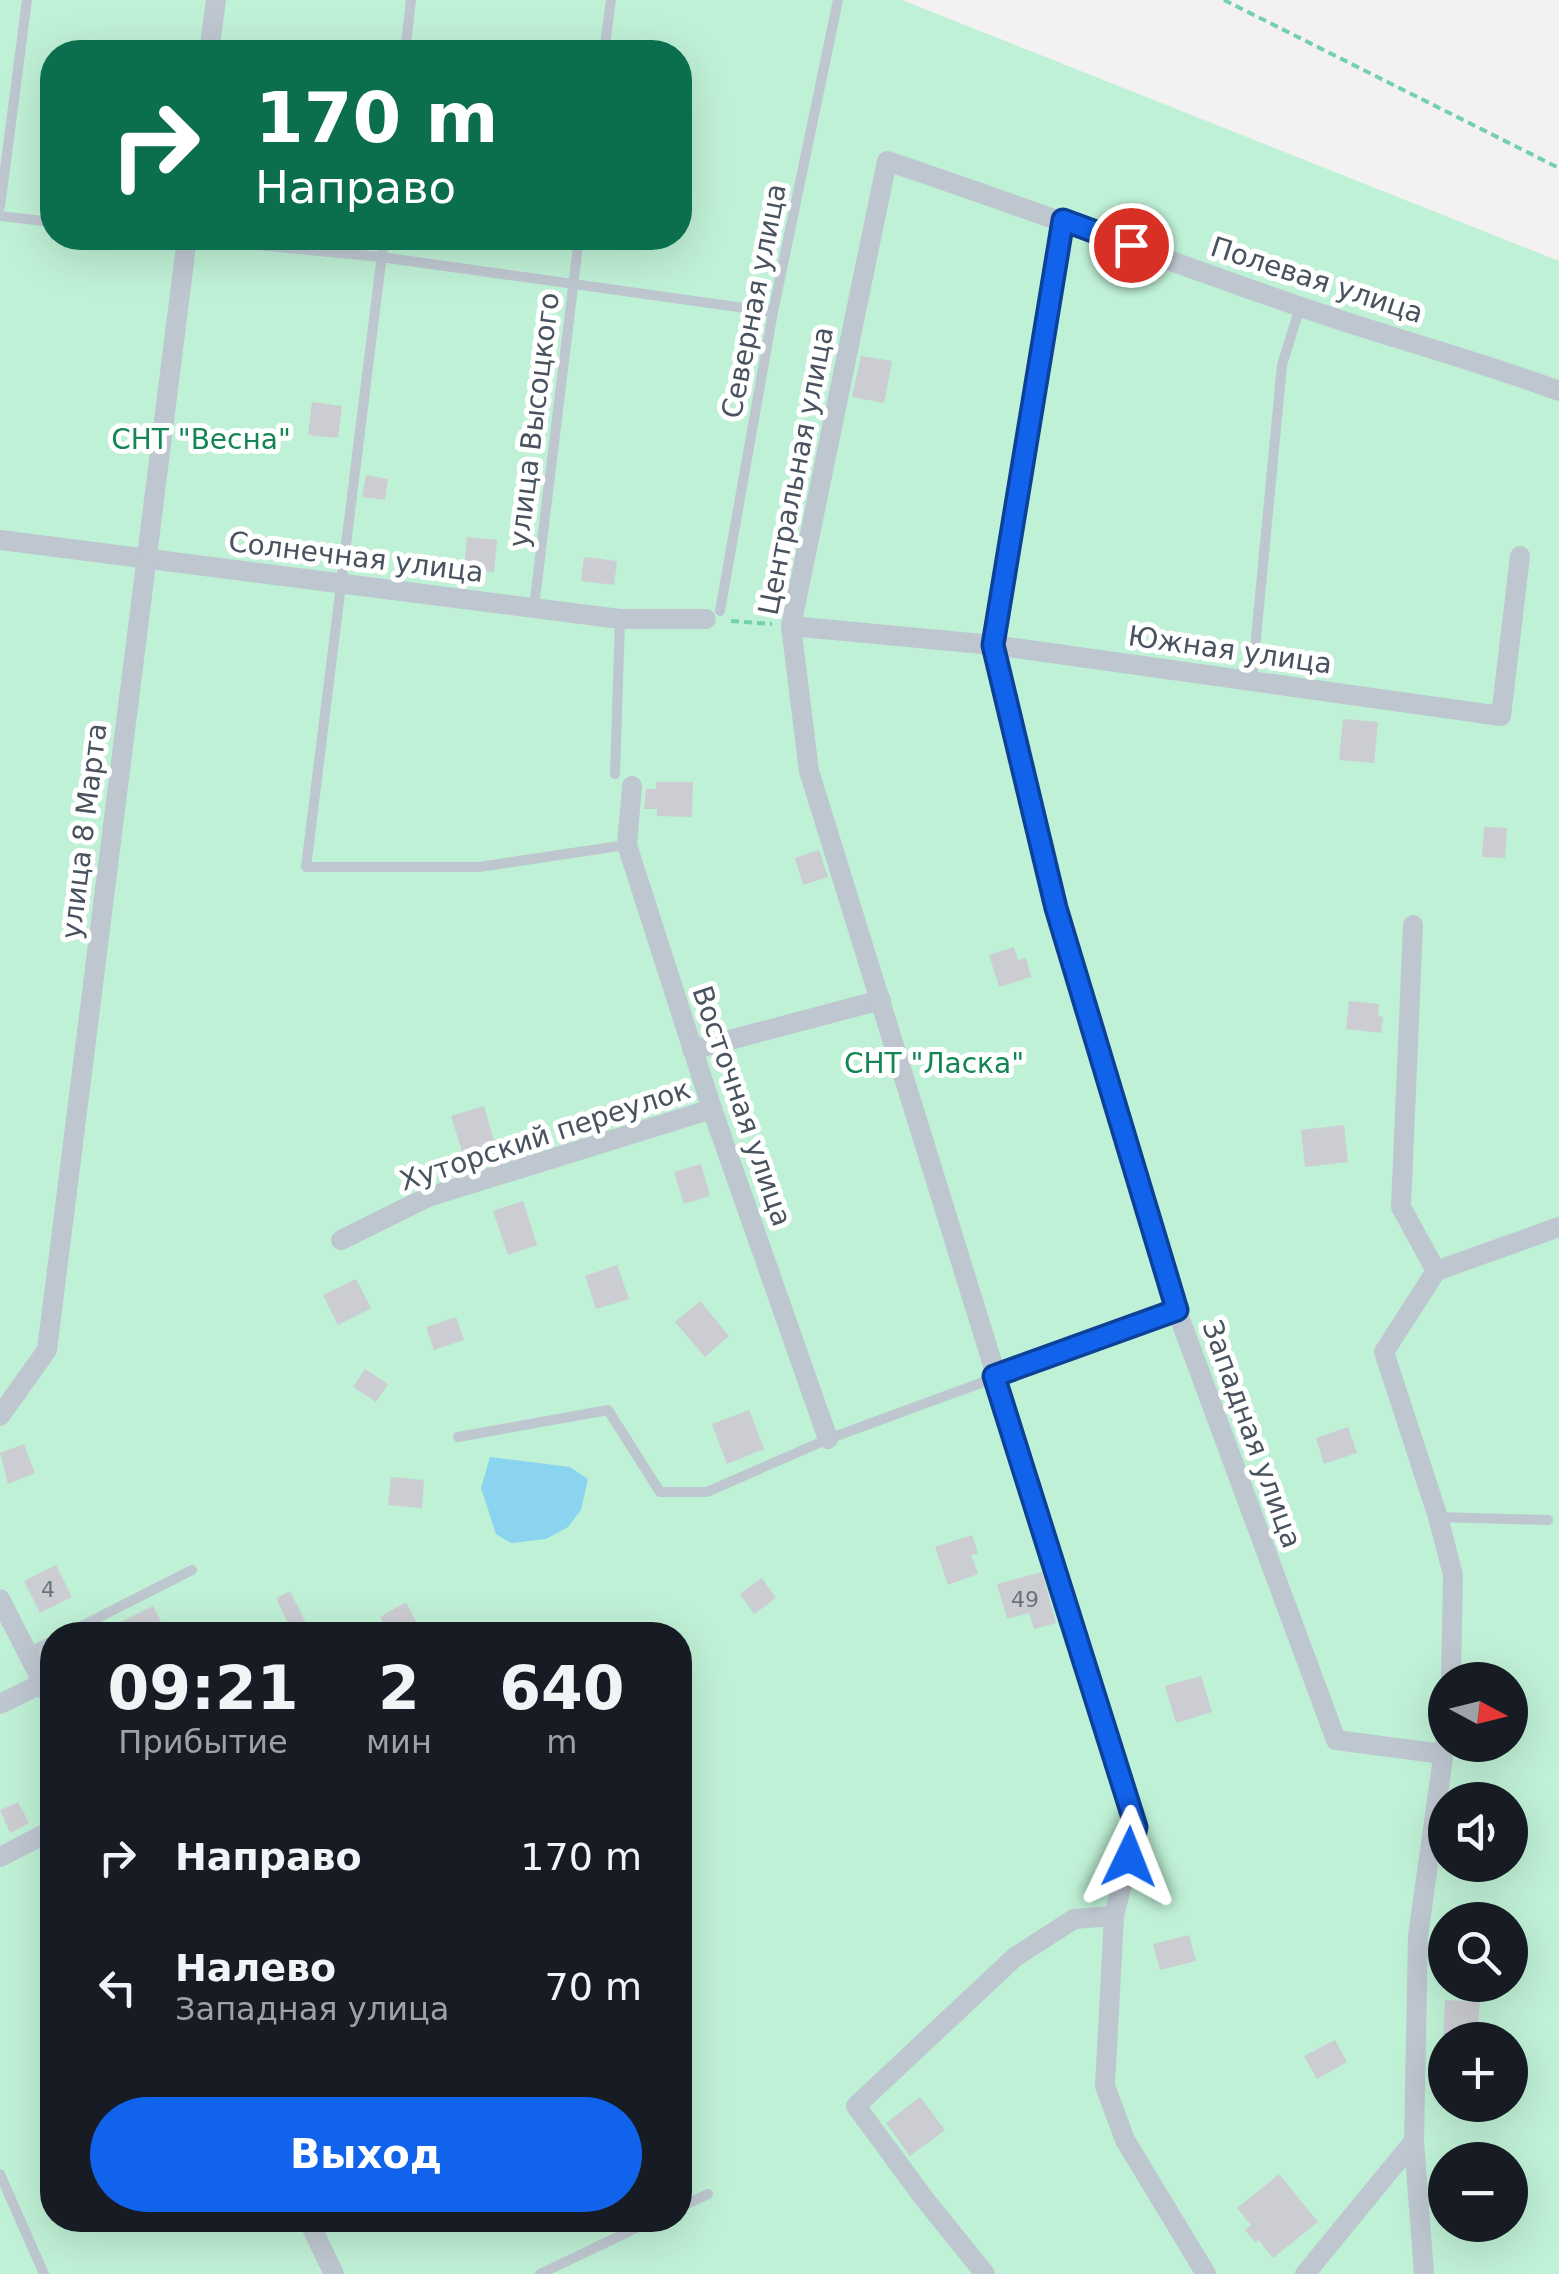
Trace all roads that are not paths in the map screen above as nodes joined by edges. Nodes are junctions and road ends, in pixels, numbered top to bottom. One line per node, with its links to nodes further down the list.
1 (27, 0): 10 (lane)
2 (216, 0): 6 (street)
3 (412, 0): 7 (lane)
4 (610, 0): 8 (lane)
5 (838, 0): 21 (lane, Северная улица)
6 (211, 40)
7 (407, 40)
8 (605, 40)
9 (887, 162): 12 (street, Полевая улица); 30 (street, Центральная улица)
10 (0, 207)
11 (0, 216): 13 (lane)
12 (1063, 220): 20 (street, Полевая улица); 31 (street, Западная улица)
13 (40, 221)
14 (185, 250): 25 (street, улица 8 Марта)
15 (310, 250): 18 (lane)
16 (382, 250): 18 (lane)
17 (577, 250): 19 (lane, улица Высоцкого)
18 (381, 257): 19 (lane); 26 (lane)
19 (572, 286): 21 (lane); 27 (lane, улица Высоцкого)
20 (1300, 307): 22 (street, Полевая улица); 32 (lane)
21 (773, 312): 28 (lane, Северная улица)
22 (1559, 391)
23 (0, 540): 25 (street, Солнечная улица)
24 (1520, 556): 32 (street, Южная улица)
25 (146, 558): 26 (street, Солнечная улица); 44 (street, улица 8 Марта)
26 (341, 583): 27 (street, Солнечная улица); 34 (lane)
27 (534, 607): 29 (street, Солнечная улица)
28 (714, 615): 29 (street, Солнечная улица)
29 (620, 618): 33 (lane)
30 (791, 626): 31 (street, Южная улица); 36 (street, Центральная улица)
31 (993, 645): 32 (street, Южная улица); 42 (street, Западная улица)
32 (1252, 680)
33 (624, 780): 34 (street, Восточная улица)
34 (627, 845): 37 (street, Восточная улица)
35 (1412, 925): 41 (street)
36 (881, 1000): 37 (street); 43 (street, Центральная улица)
37 (692, 1050): 38 (street, Восточная улица)
38 (712, 1109): 40 (street, Хуторский переулок); 46 (street, Восточная улица)
39 (1559, 1227): 41 (street)
40 (341, 1240)
41 (1436, 1271): 47 (street)
42 (1177, 1310): 43 (lane); 58 (street, Западная улица)
43 (994, 1376): 46 (lane); 62 (street, Центральная улица)
44 (0, 1416)
45 (458, 1437): 46 (lane)
46 (828, 1439)
47 (1438, 1516): 48 (lane); 54 (street)
48 (1548, 1520)
49 (192, 1570): 51 (lane)
50 (0, 1599): 53 (street)
51 (90, 1622)
52 (40, 1646): 53 (lane)
53 (28, 1653): 55 (street)
54 (1451, 1662)
55 (40, 1676)
56 (40, 1694): 57 (street)
57 (0, 1704)
58 (1428, 1748)
59 (1442, 1762): 63 (street)
60 (40, 1836): 61 (street)
61 (0, 1857)
62 (1114, 1916): 72 (street); 73 (street, Центральная улица)
63 (1414, 2141): 74 (street); 75 (street)
64 (0, 2174): 69 (lane)
65 (708, 2194): 66 (lane)
66 (692, 2201)
67 (314, 2232): 70 (street)
68 (628, 2232): 71 (lane)
69 (44, 2274)
70 (334, 2274)
71 (540, 2274)
72 (985, 2274)
73 (1206, 2274)
74 (1305, 2274)
75 (1424, 2274)

